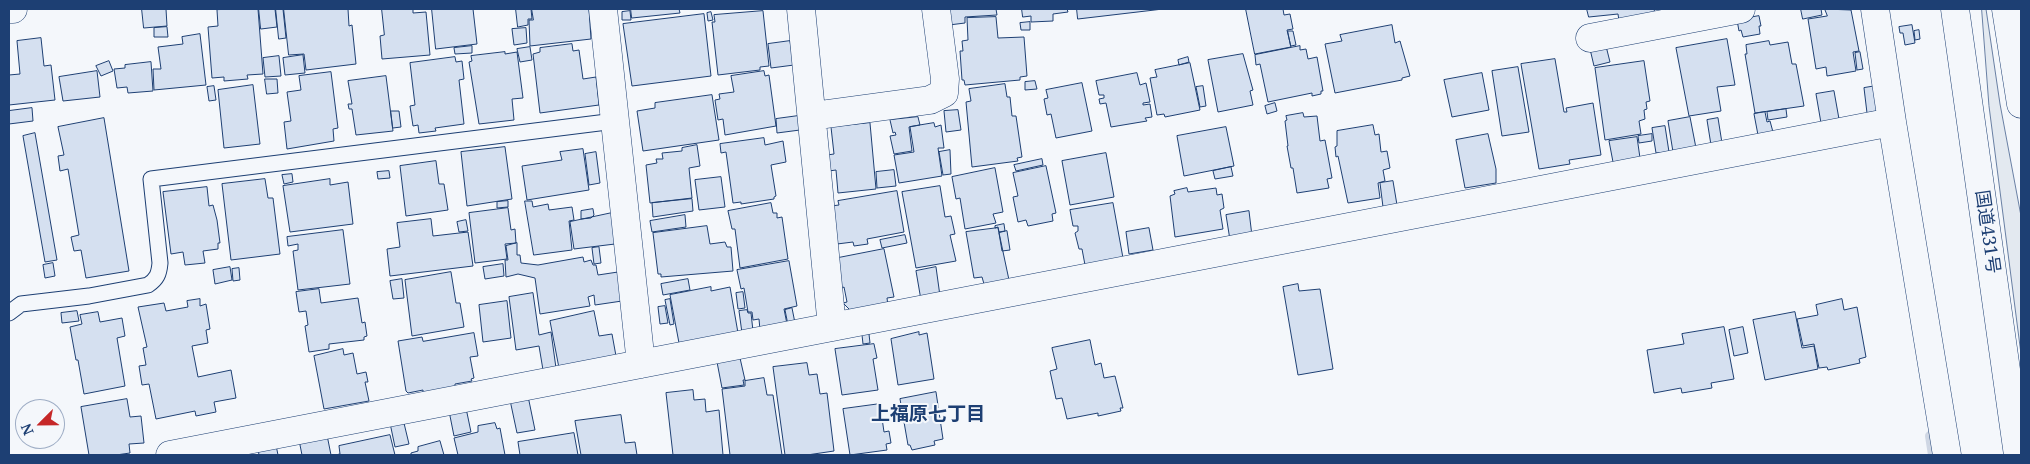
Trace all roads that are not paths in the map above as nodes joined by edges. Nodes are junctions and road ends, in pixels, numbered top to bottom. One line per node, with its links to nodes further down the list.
1 (9, 9): 2 (main road)
2 (13, 9)
3 (603, 9): 13 (main road)
4 (801, 9): 12 (main road)
5 (936, 9): 12 (main road)
6 (1741, 9): 10 (main road)
7 (1875, 9): 14 (main road)
8 (1956, 9): 20 (main road, 国道431号)
9 (2006, 9): 11 (main road)
10 (1590, 38)
11 (2021, 104)
12 (812, 116): 16 (main road)
13 (615, 121): 15 (lane); 17 (main road)
14 (1892, 122): 16 (main road); 19 (main road)
15 (9, 313)
16 (832, 327): 17 (main road)
17 (641, 364): 18 (main road)
18 (170, 455)
19 (1947, 455)
20 (2018, 455)

